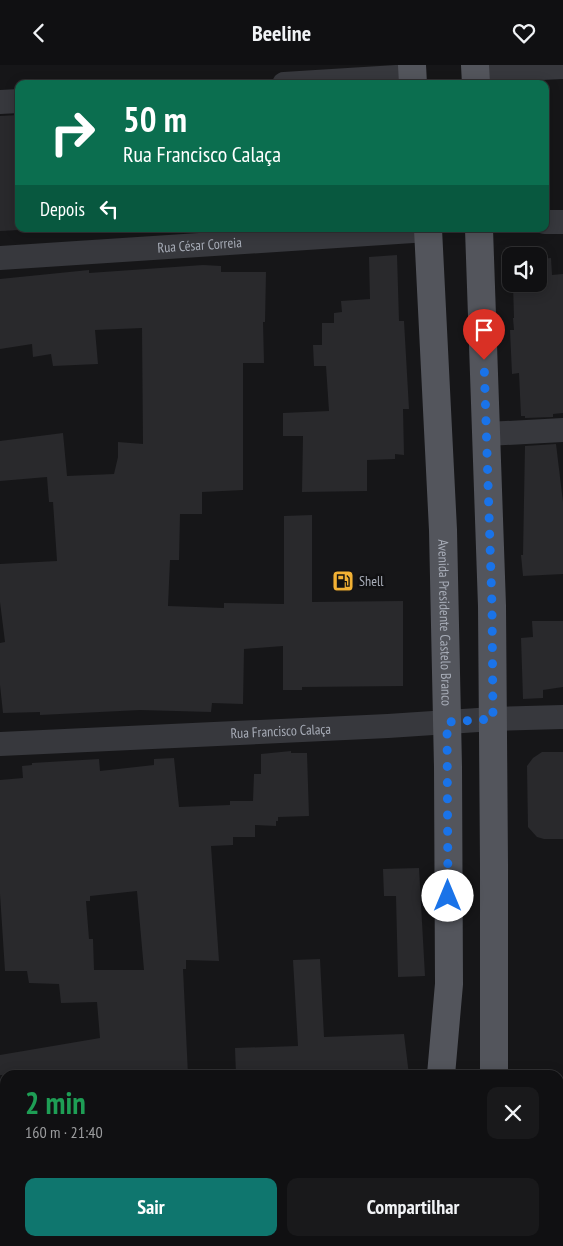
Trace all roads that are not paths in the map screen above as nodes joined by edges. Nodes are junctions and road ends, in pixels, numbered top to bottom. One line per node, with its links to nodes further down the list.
1 (563, 67): 2 (street)
2 (475, 73)
3 (412, 75): 4 (street)
4 (341, 80)
5 (15, 101): 6 (street)
6 (0, 102)
7 (563, 221): 8 (street)
8 (549, 222)
9 (384, 232): 12 (street, Rua César Correia)
10 (428, 232): 17 (main road, Avenida Presidente Castelo Branco)
11 (479, 232): 14 (main road)
12 (0, 258)
13 (563, 430): 14 (street)
14 (487, 434): 16 (main road)
15 (563, 717): 16 (street, Rua Francisco Calaça)
16 (493, 719): 17 (street, Rua Francisco Calaça); 20 (main road)
17 (447, 722): 18 (street, Rua Francisco Calaça); 19 (main road, Avenida Presidente Castelo Branco)
18 (0, 744)
19 (441, 1070)
20 (494, 1070)

